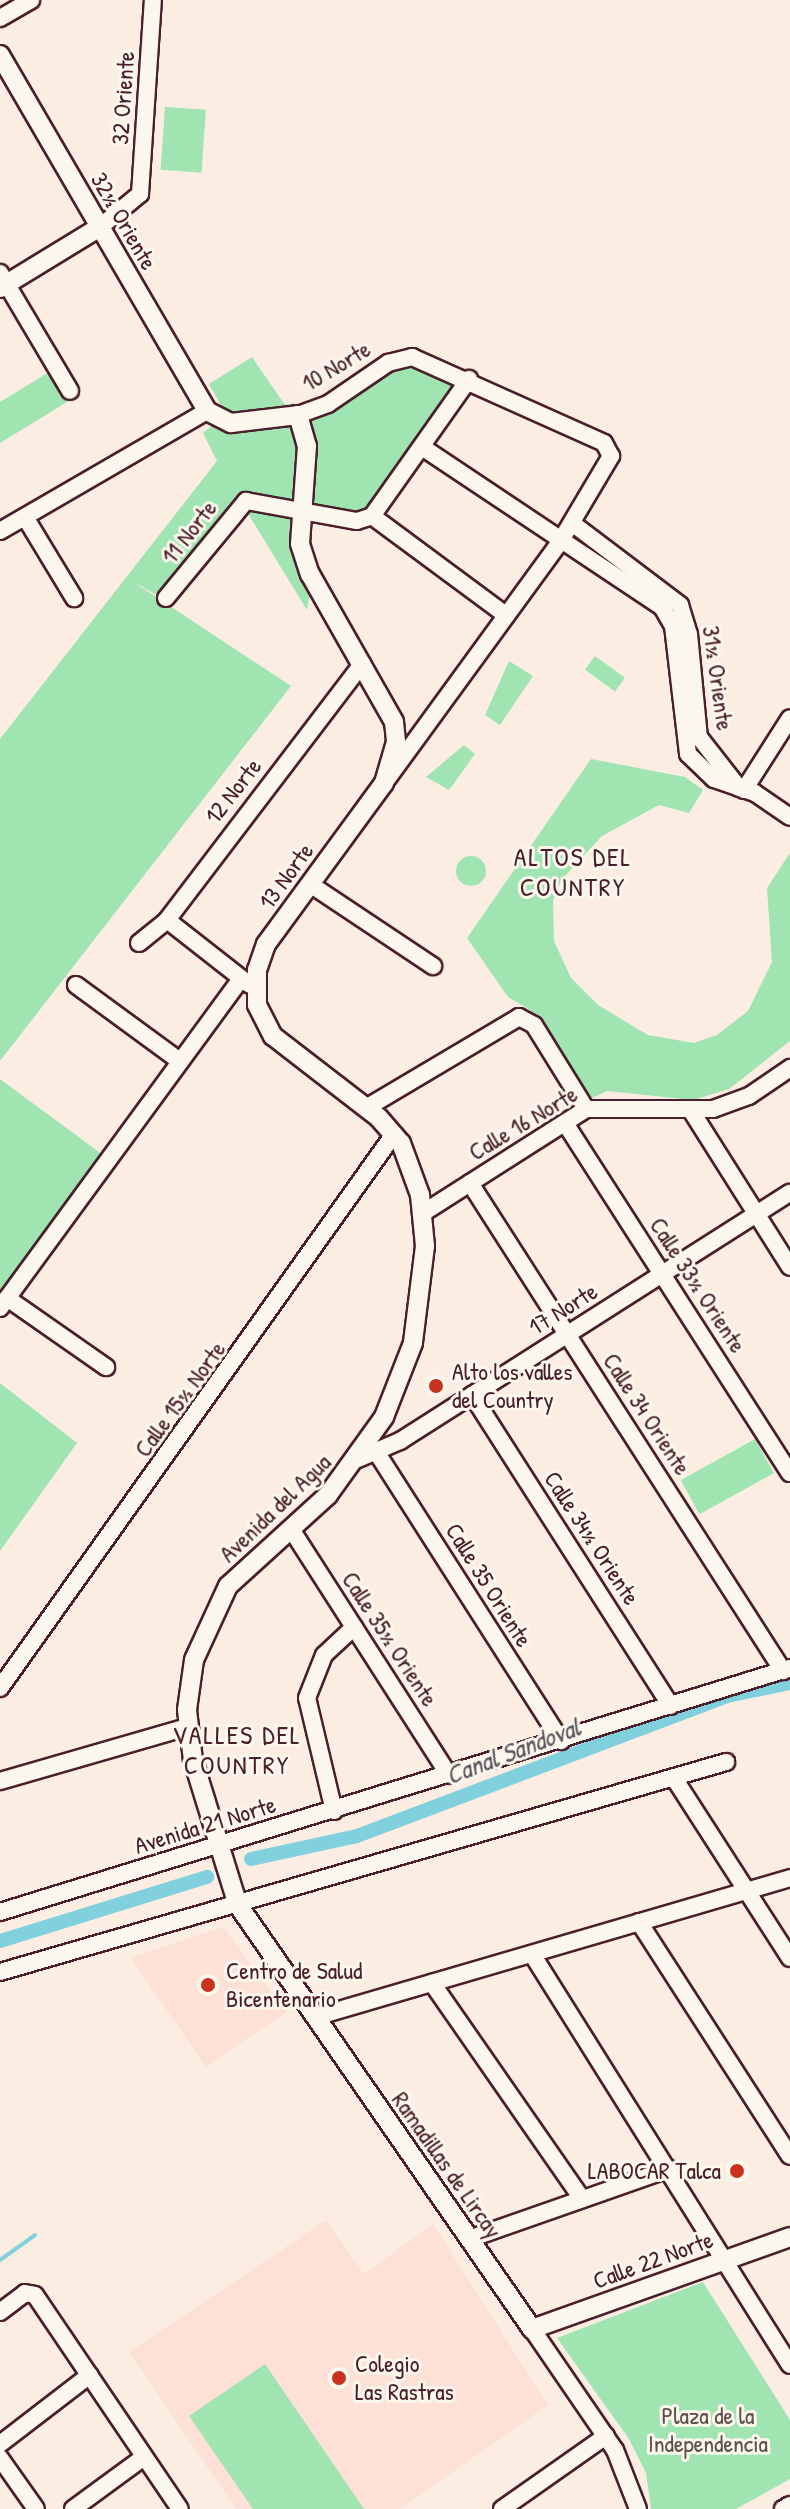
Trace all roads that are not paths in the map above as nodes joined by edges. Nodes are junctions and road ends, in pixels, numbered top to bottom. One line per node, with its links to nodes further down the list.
1 (31, 0): 3 (street)
2 (153, 0): 5 (street, 32 Oriente)
3 (0, 18)
4 (0, 55): 5 (street, 32½ Oriente)
5 (100, 227): 6 (street); 9 (street, 32½ Oriente)
6 (2, 281): 8 (street)
7 (469, 379): 10 (street, 10 Norte); 11 (street); 12 (street, 10 Norte)
8 (70, 391)
9 (207, 411): 10 (street, 10 Norte); 15 (street)
10 (298, 415): 13 (street)
11 (422, 447): 14 (street); 18 (street, 31½ Oriente)
12 (611, 456): 16 (street, 13 Norte)
13 (300, 508): 14 (street); 20 (street, 11 Norte); 23 (street)
14 (372, 516): 22 (street)
15 (25, 517): 17 (street); 19 (street)
16 (572, 523): 18 (street, 13 Norte); 21 (street, 31½ Oriente)
17 (0, 531)
18 (560, 542): 21 (street, 31½ Oriente); 22 (street, 13 Norte)
19 (74, 598)
20 (166, 598)
21 (676, 613): 26 (street, 31½ Oriente)
22 (506, 615): 25 (street, 13 Norte)
23 (362, 664): 25 (street); 29 (street, 12 Norte)
24 (790, 718): 26 (street)
25 (384, 783): 28 (street, 13 Norte)
26 (742, 789): 27 (street, 31½ Oriente)
27 (790, 817)
28 (310, 884): 31 (street); 32 (street, 13 Norte)
29 (167, 920): 30 (street, 12 Norte); 32 (street)
30 (139, 943)
31 (433, 966)
32 (247, 984): 34 (street, 13 Norte); 36 (street, Avenida del Agua)
33 (76, 985): 34 (street)
34 (180, 1061): 47 (street, 13 Norte)
35 (790, 1068): 38 (street, Calle 16 Norte)
36 (366, 1108): 37 (street); 40 (street, Avenida del Agua)
37 (586, 1109): 38 (street, Calle 16 Norte); 39 (street, Calle 16 Norte)
38 (692, 1112): 44 (street)
39 (565, 1123): 41 (street, Calle 16 Norte); 46 (street, Calle 33½ Oriente)
40 (394, 1134): 43 (street, Avenida del Agua); 57 (street, Calle 15½ Norte)
41 (470, 1183): 43 (street, Calle 16 Norte); 48 (street, Calle 34 Oriente)
42 (790, 1193): 44 (street, 17 Norte)
43 (423, 1213): 52 (street, Avenida del Agua)
44 (757, 1214): 45 (street); 46 (street, 17 Norte)
45 (790, 1267)
46 (663, 1274): 48 (street, 17 Norte); 53 (street, Calle 33½ Oriente)
47 (4, 1303): 49 (street)
48 (567, 1334): 50 (street, 17 Norte); 56 (street, Calle 34 Oriente)
49 (106, 1367)
50 (472, 1395): 51 (street, 17 Norte); 58 (street, Calle 34½ Oriente)
51 (377, 1453): 52 (street, 17 Norte); 60 (street, Calle 35 Oriente)
52 (358, 1459): 54 (street, Avenida del Agua)
53 (790, 1473)
54 (291, 1529): 55 (street, Calle 35½ Oriente); 59 (street, Avenida del Agua)
55 (354, 1627): 62 (street, Calle 35½ Oriente); 65 (street)
56 (786, 1669): 58 (street, Avenida 21 Norte)
57 (0, 1688)
58 (671, 1706): 60 (street, Avenida 21 Norte)
59 (187, 1727): 64 (street); 66 (street, Avenida del Agua)
60 (561, 1741): 62 (street, Avenida 21 Norte)
61 (726, 1762): 63 (street)
62 (449, 1775): 65 (street, Avenida 21 Norte)
63 (674, 1778): 68 (street); 69 (street)
64 (0, 1781)
65 (334, 1811): 66 (street, Avenida 21 Norte)
66 (218, 1847): 69 (street, Ramadillas de Lircay); 70 (street, Avenida 21 Norte)
67 (790, 1878): 68 (street)
68 (747, 1890): 71 (street); 73 (street)
69 (238, 1905): 74 (street); 76 (street, Ramadillas de Lircay)
70 (0, 1912)
71 (639, 1922): 72 (street); 77 (street)
72 (532, 1954): 75 (street); 78 (street)
73 (790, 1958)
74 (0, 1972)
75 (432, 1983): 76 (street); 79 (street)
76 (315, 2017): 81 (street, Ramadillas de Lircay)
77 (790, 2156)
78 (669, 2169): 79 (street); 82 (street)
79 (582, 2199): 81 (street)
80 (790, 2237): 82 (street, Calle 22 Norte)
81 (469, 2239): 84 (street, Ramadillas de Lircay)
82 (724, 2260): 84 (street, Calle 22 Norte); 85 (street)
83 (0, 2312): 86 (street)
84 (532, 2329): 87 (street, Ramadillas de Lircay)
85 (790, 2365)
86 (90, 2375): 88 (street); 89 (street)
87 (606, 2436): 95 (street); 96 (street, Ramadillas de Lircay)
88 (0, 2444)
89 (144, 2457): 93 (street); 94 (street)
90 (0, 2458): 92 (street)
91 (790, 2505): 97 (street)
92 (36, 2509)
93 (73, 2509)
94 (180, 2509)
95 (502, 2509)
96 (638, 2509)
97 (783, 2509)

